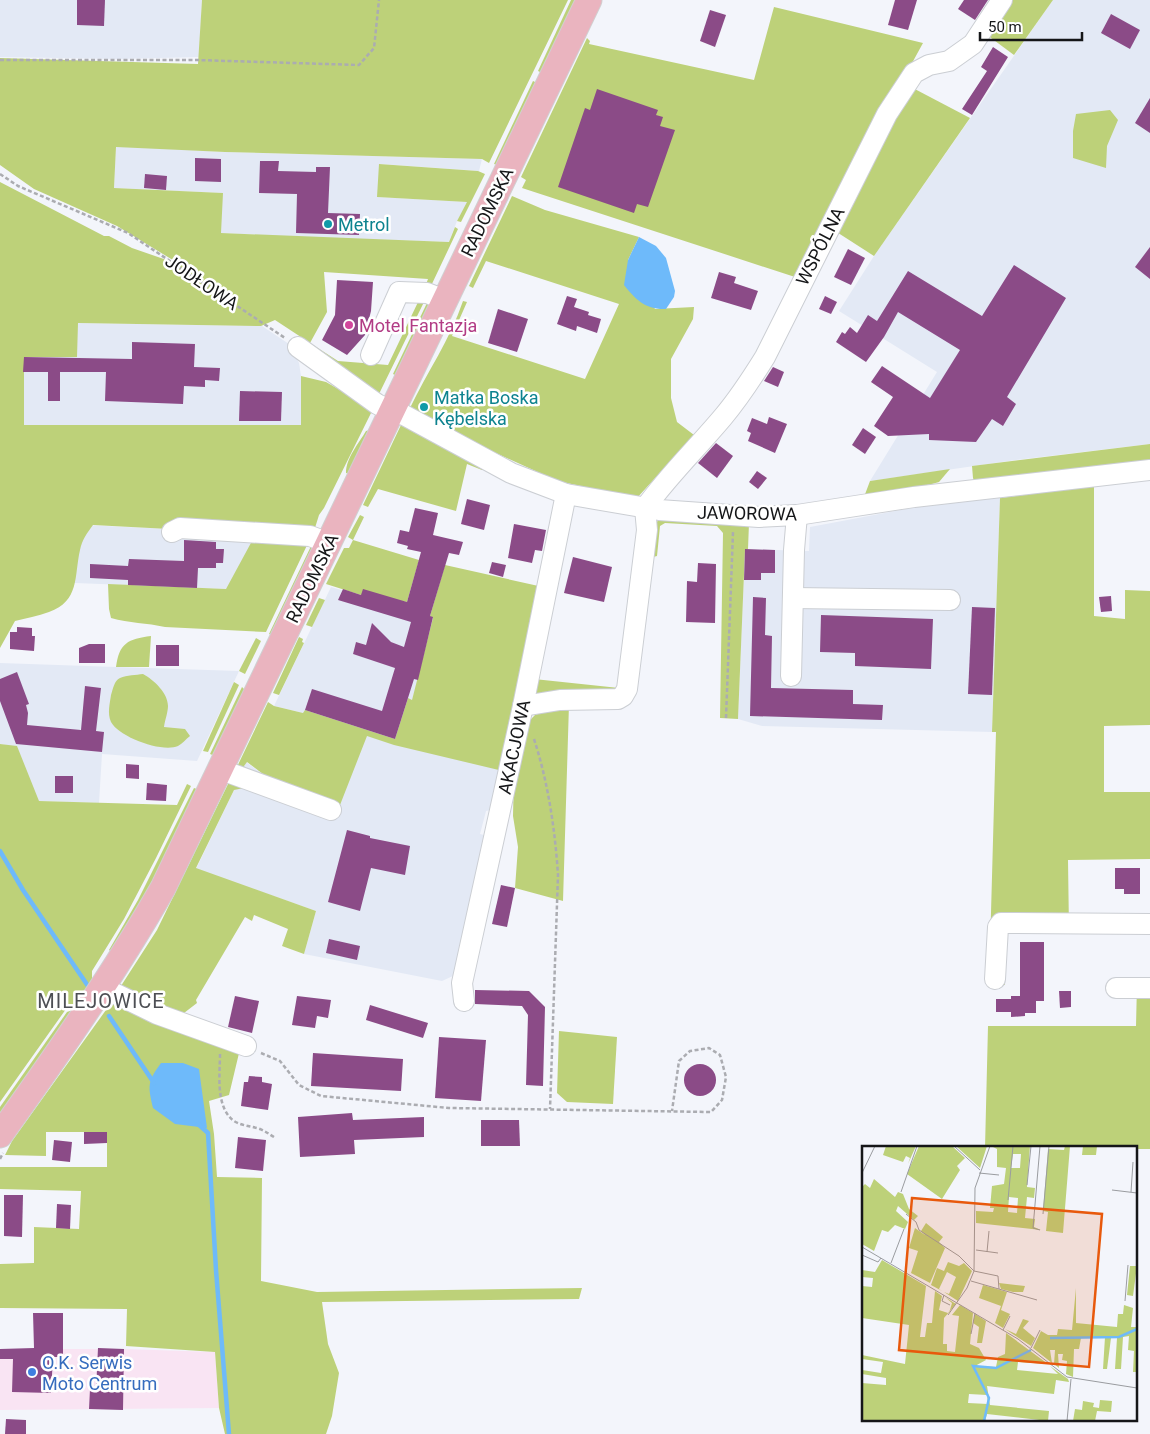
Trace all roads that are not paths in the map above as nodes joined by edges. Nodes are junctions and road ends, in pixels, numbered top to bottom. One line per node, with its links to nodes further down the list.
1 (589, 0): 3 (main road, RADOMSKA)
2 (1002, 0): 9 (street, WSPÓLNA)
3 (445, 300): 5 (street); 6 (main road, RADOMSKA)
4 (298, 347): 6 (street)
5 (371, 354)
6 (393, 412): 8 (street, JAWOROWA); 12 (main road, RADOMSKA)
7 (1150, 470): 10 (street, JAWOROWA)
8 (566, 494): 9 (street, JAWOROWA); 16 (street, AKACJOWA)
9 (645, 508): 10 (street, JAWOROWA); 16 (street)
10 (797, 515): 13 (street)
11 (172, 532): 12 (street)
12 (329, 543): 17 (main road, RADOMSKA)
13 (793, 598): 14 (street); 15 (street)
14 (950, 600)
15 (791, 676)
16 (523, 706): 24 (street, AKACJOWA)
17 (219, 769): 18 (street); 21 (main road, RADOMSKA)
18 (332, 810)
19 (1150, 924): 20 (street)
20 (995, 979)
21 (103, 986): 25 (street); 26 (main road, RADOMSKA)
22 (1116, 988): 23 (street)
23 (1150, 988)
24 (464, 1001)
25 (246, 1046)
26 (0, 1135)

